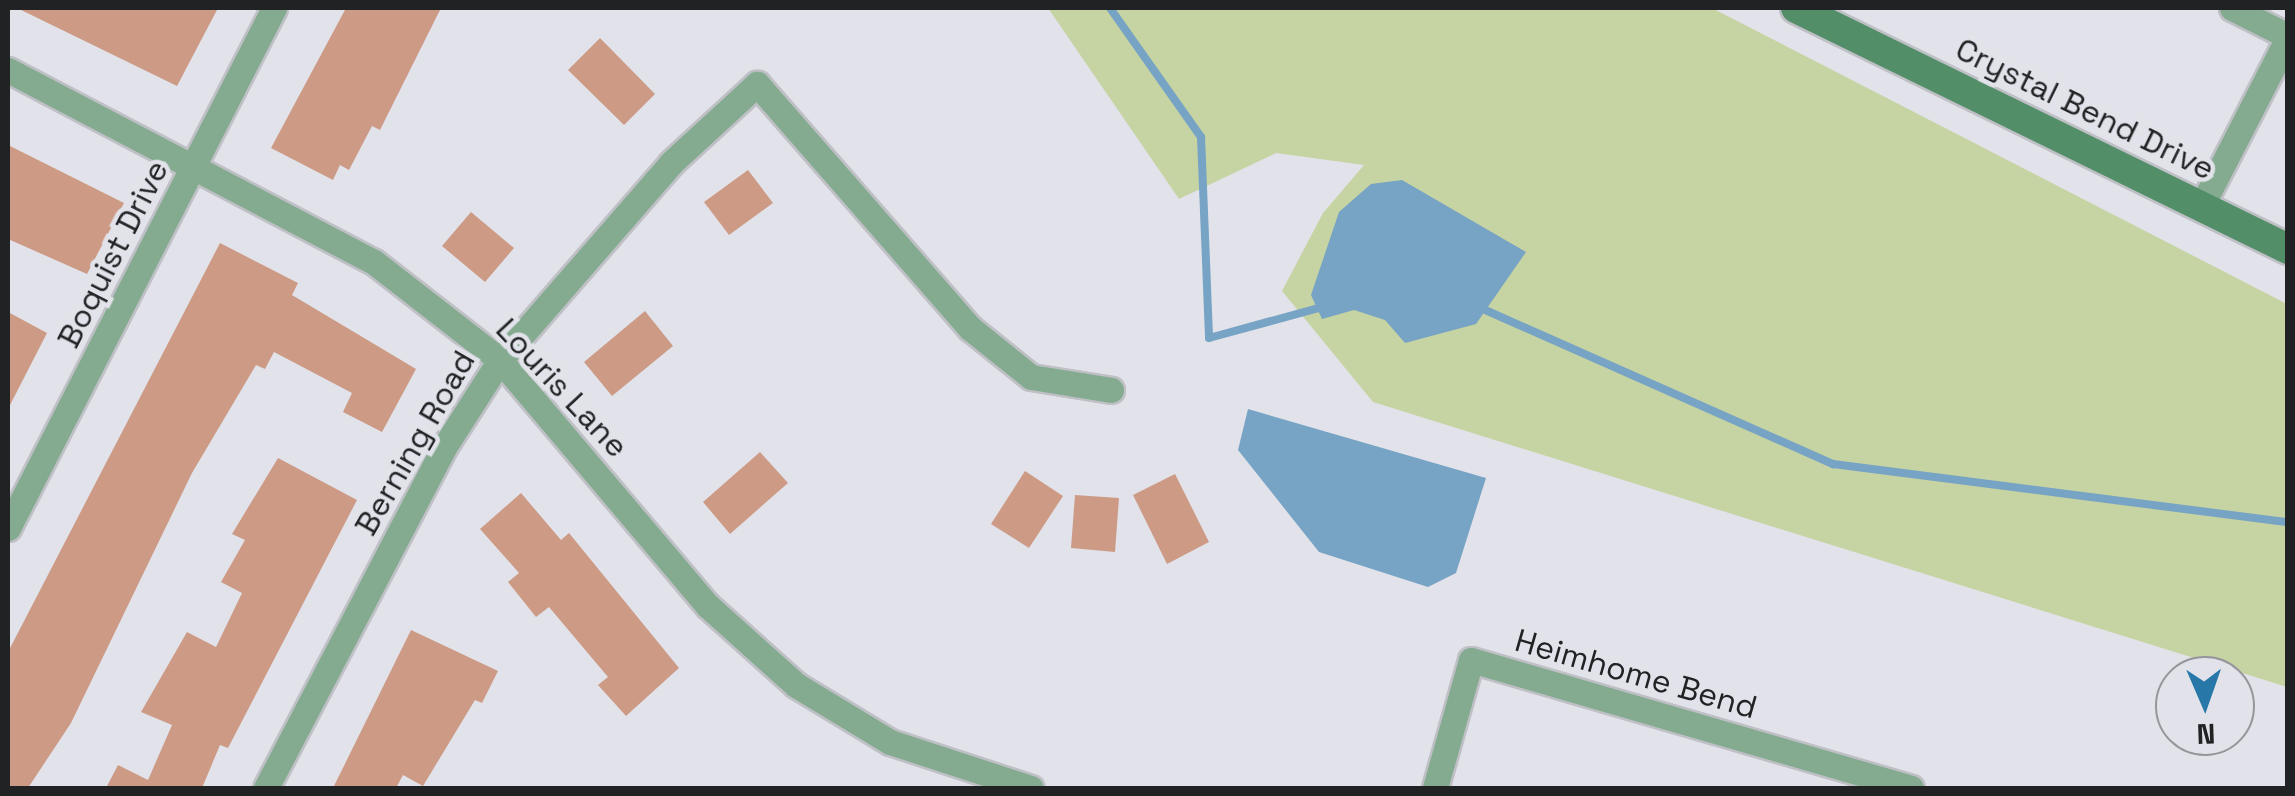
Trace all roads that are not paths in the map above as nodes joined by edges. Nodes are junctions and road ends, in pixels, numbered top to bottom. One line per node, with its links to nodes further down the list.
1 (274, 8): 6 (street, Boquist Drive)
2 (1796, 8): 7 (street, Crystal Bend Drive)
3 (2232, 8): 4 (street)
4 (2288, 37): 7 (street)
5 (8, 70): 6 (street, Louris Lane)
6 (195, 166): 9 (street, Louris Lane); 11 (street, Boquist Drive)
7 (2202, 205): 8 (street, Crystal Bend Drive)
8 (2288, 249)
9 (500, 360): 10 (street, Berning Road); 13 (street, Berning Road); 14 (street, Louris Lane)
10 (1112, 390)
11 (19, 478): 12 (street, Boquist Drive)
12 (8, 528)
13 (266, 788)
14 (1031, 788)
15 (1435, 788): 16 (street, Heimhome Bend)
16 (1910, 788)

